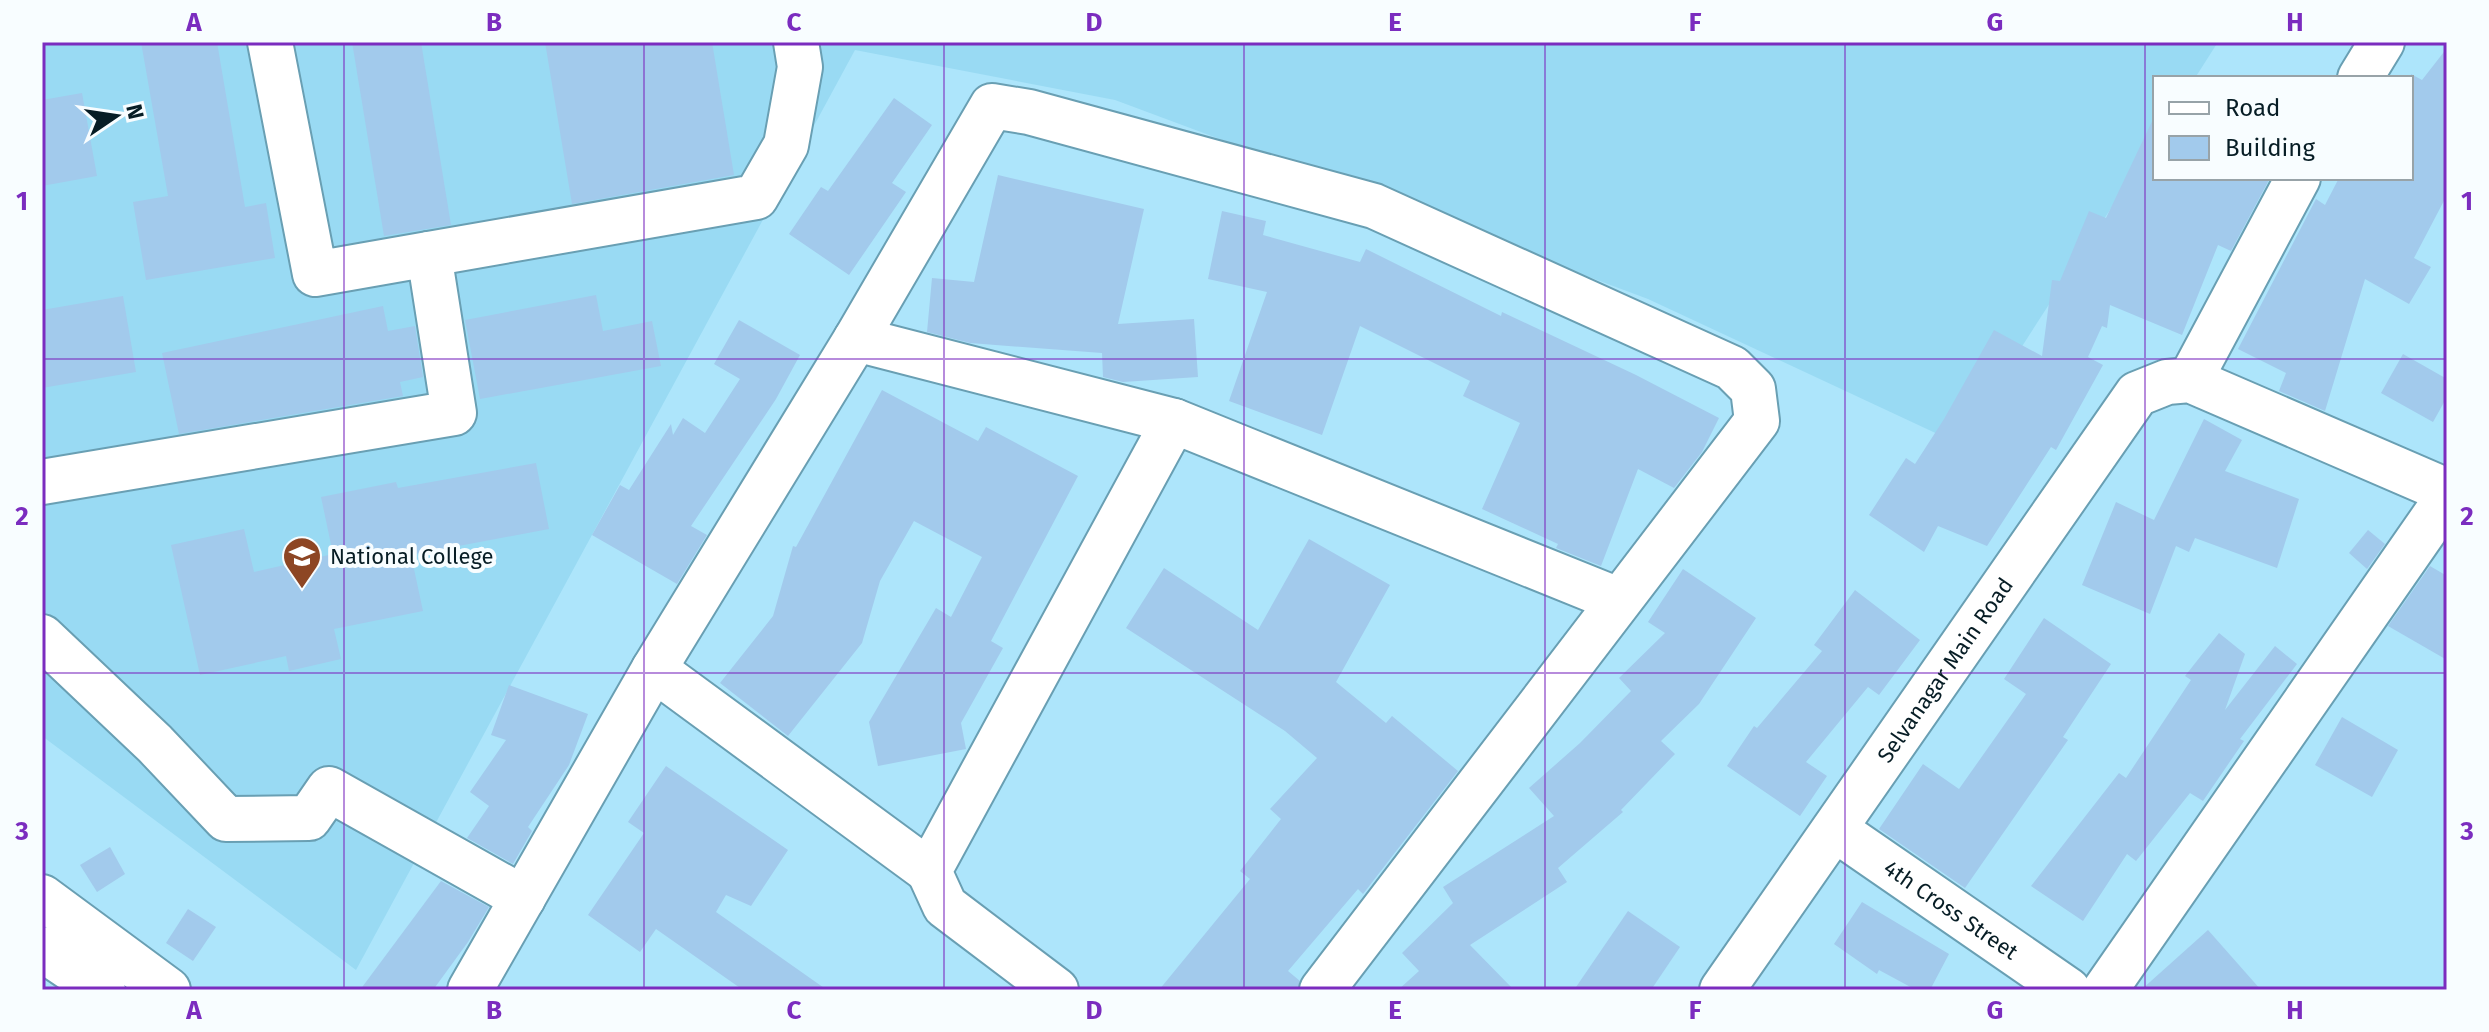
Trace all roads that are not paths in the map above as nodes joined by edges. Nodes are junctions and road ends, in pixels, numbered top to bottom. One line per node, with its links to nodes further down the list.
1 (270, 42): 6 (main road)
2 (796, 42): 6 (main road)
3 (2382, 42): 4 (main road)
4 (2361, 76)
5 (2297, 180): 8 (main road)
6 (429, 254): 10 (main road)
7 (856, 339): 9 (main road); 13 (main road); 15 (main road)
8 (2190, 380): 11 (main road); 16 (main road, Selvanagar Main Road)
9 (1174, 421): 13 (main road); 17 (main road)
10 (42, 482)
11 (2447, 491)
12 (2447, 498): 28 (main road)
13 (1618, 600): 25 (main road)
14 (42, 637): 19 (main road)
15 (654, 669): 17 (main road); 19 (main road)
16 (1836, 830): 26 (main road, Selvanagar Main Road); 27 (main road, 4th Cross Street)
17 (929, 871): 21 (main road)
18 (42, 897): 20 (main road)
19 (523, 898): 23 (main road)
20 (78, 960): 22 (main road)
21 (1011, 977): 24 (main road)
22 (151, 985)
23 (470, 990)
24 (1056, 990)
25 (1322, 990)
26 (1722, 990)
27 (2068, 990)
28 (2105, 990)

